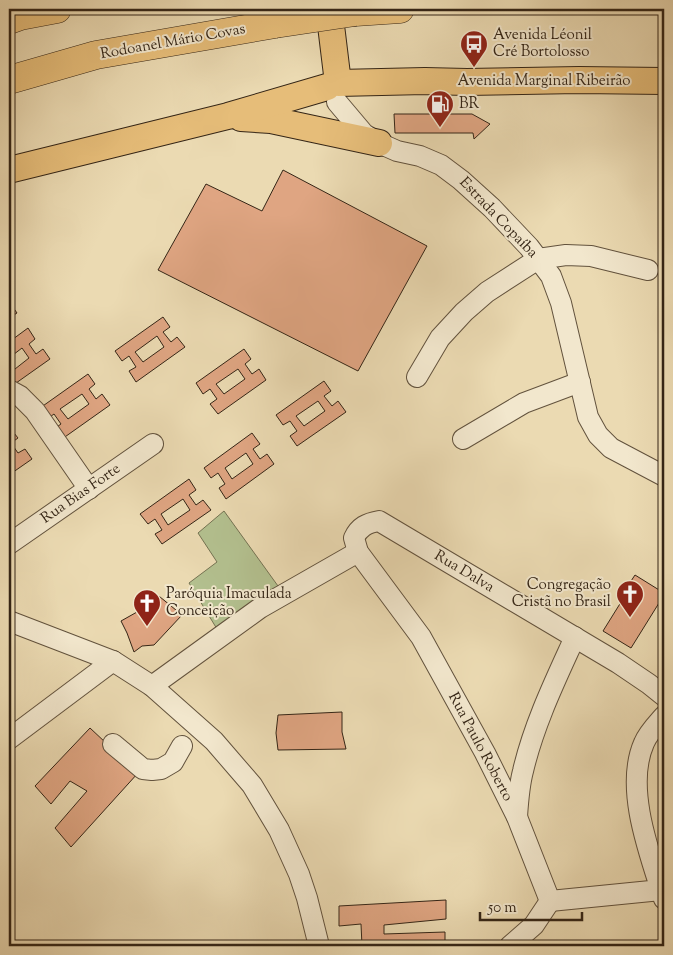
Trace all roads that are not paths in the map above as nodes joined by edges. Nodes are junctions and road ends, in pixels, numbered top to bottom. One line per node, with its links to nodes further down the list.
1 (56, 9): 5 (highway)
2 (315, 9): 8 (main road)
3 (400, 9): 4 (highway, Rodoanel Mário Covas)
4 (342, 10): 6 (highway, Rodoanel Mário Covas, bridge); 8 (main road)
5 (9, 20)
6 (9, 80)
7 (664, 81): 8 (main road, Avenida Marginal Ribeirão)
8 (334, 93): 9 (main road); 10 (street, Estrada Copaíba)
9 (228, 116): 10 (main road); 11 (main road)
10 (379, 143): 12 (street, Estrada Copaíba)
11 (9, 170)
12 (538, 259): 13 (street); 14 (street); 15 (street, Estrada Copaíba)
13 (648, 270)
14 (417, 377)
15 (580, 382): 17 (street); 19 (street, Estrada Copaíba)
16 (9, 390): 20 (street)
17 (463, 439)
18 (153, 444): 20 (street, Rua Bias Forte)
19 (664, 476)
20 (89, 488): 21 (street, Rua Bias Forte)
21 (9, 544)
22 (358, 552): 24 (street, Rua Dalva); 26 (street); 32 (street, Rua Paulo Roberto)
23 (9, 621): 25 (street)
24 (575, 637): 27 (street, Rua Dalva); 32 (street)
25 (113, 661): 26 (street); 29 (street)
26 (152, 686): 35 (street)
27 (664, 696)
28 (664, 716): 33 (street)
29 (9, 739)
30 (113, 744): 31 (street)
31 (182, 746)
32 (516, 817): 34 (street, Rua Paulo Roberto)
33 (663, 894): 34 (street)
34 (550, 901): 36 (street)
35 (319, 946)
36 (510, 946)

